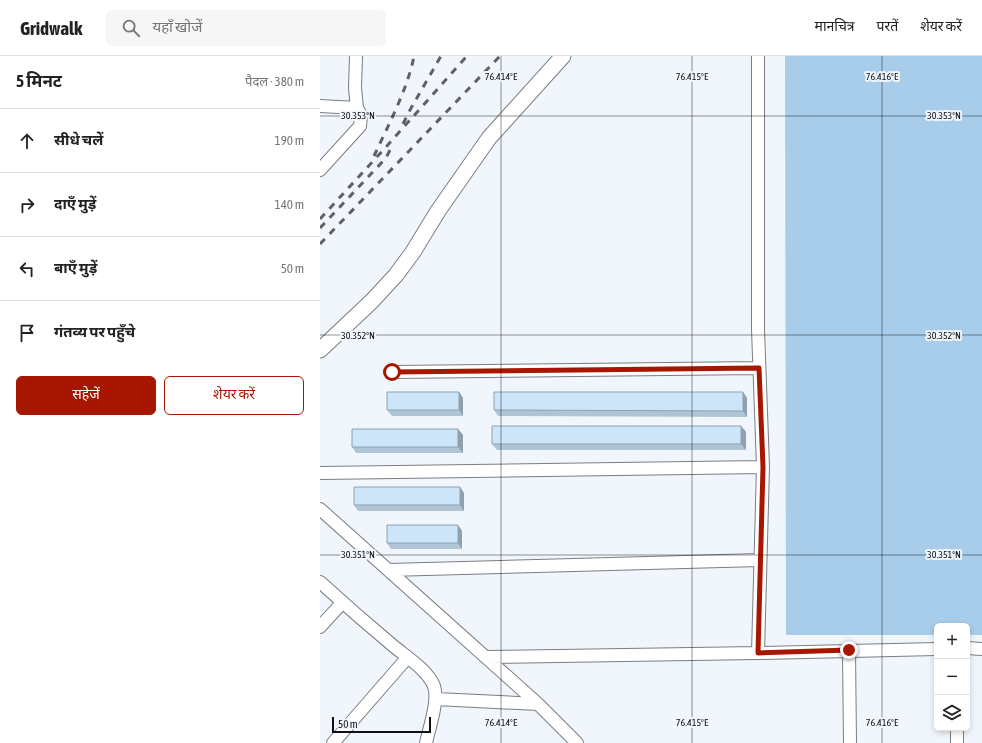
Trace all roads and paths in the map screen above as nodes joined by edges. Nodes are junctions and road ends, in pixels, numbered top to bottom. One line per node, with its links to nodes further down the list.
1 (356, 56): 5 (street)
2 (563, 56): 7 (street)
3 (758, 56): 8 (street)
4 (320, 106): 5 (street)
5 (357, 108): 6 (street)
6 (320, 170)
7 (320, 350)
8 (759, 368): 9 (street); 10 (street)
9 (392, 372)
10 (763, 467): 11 (street); 13 (street)
11 (320, 473)
12 (320, 509): 14 (street)
13 (760, 560): 14 (street); 22 (street)
14 (388, 570): 23 (street)
15 (320, 582): 16 (street)
16 (342, 603): 17 (street); 24 (street)
17 (320, 627)
18 (970, 648): 20 (street)
19 (934, 649): 21 (street)
20 (982, 649)
21 (849, 650): 22 (street); 31 (street)
22 (758, 653): 23 (street)
23 (485, 657): 26 (street)
24 (407, 658): 25 (street); 28 (street)
25 (436, 698): 26 (street); 29 (street)
26 (538, 704): 30 (street)
27 (958, 731): 32 (street)
28 (333, 743)
29 (426, 743)
30 (577, 743)
31 (850, 743)
32 (958, 743)

